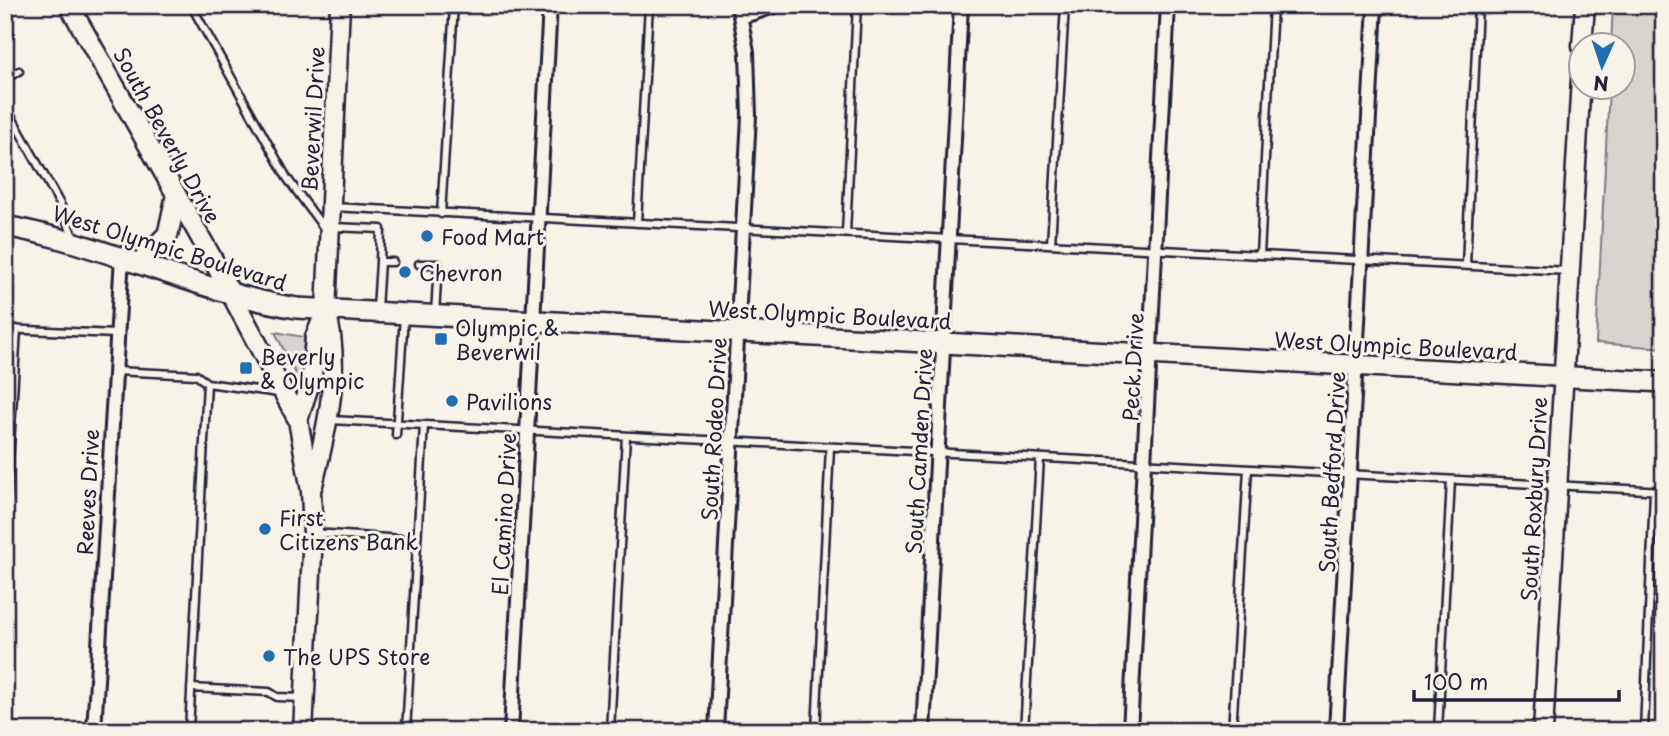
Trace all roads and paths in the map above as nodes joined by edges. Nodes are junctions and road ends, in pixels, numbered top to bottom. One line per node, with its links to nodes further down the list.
1 (69, 5): 22 (street, South Beverly Drive)
2 (191, 5): 29 (lane)
3 (340, 5): 23 (street, Beverwil Drive)
4 (454, 5): 24 (lane)
5 (550, 5): 25 (street, El Camino Drive)
6 (649, 5): 26 (lane)
7 (777, 5): 16 (street)
8 (858, 5): 30 (lane)
9 (961, 5): 31 (street, South Camden Drive)
10 (1065, 5): 33 (lane)
11 (1168, 5): 34 (street, Peck Drive)
12 (1273, 5): 35 (lane)
13 (1375, 5): 37 (street, South Bedford Drive)
14 (1478, 5): 41 (lane)
15 (1585, 5): 17 (street)
16 (739, 11): 28 (street, South Rodeo Drive)
17 (1583, 32)
18 (19, 71): 19 (lane)
19 (5, 79)
20 (1579, 102): 42 (street, South Roxbury Drive)
21 (5, 105): 32 (lane)
22 (176, 197): 36 (main road); 43 (street, South Beverly Drive)
23 (330, 207): 24 (lane); 29 (street, Beverwil Drive)
24 (441, 214): 25 (lane)
25 (538, 217): 26 (lane); 48 (street, El Camino Drive)
26 (636, 223): 28 (lane)
27 (5, 226): 32 (main road, West Olympic Boulevard)
28 (743, 228): 30 (lane); 51 (street, South Rodeo Drive)
29 (329, 231): 38 (lane); 44 (street, Beverwil Drive)
30 (846, 233): 31 (lane)
31 (949, 239): 33 (lane); 53 (street, South Camden Drive)
32 (75, 241): 36 (main road, West Olympic Boulevard)
33 (1051, 244): 34 (lane)
34 (1158, 249): 35 (lane); 54 (street, Peck Drive)
35 (1260, 256): 37 (lane)
36 (131, 260): 43 (main road, West Olympic Boulevard); 52 (street, Reeves Drive)
37 (1361, 260): 41 (lane); 55 (street, South Bedford Drive)
38 (380, 262): 39 (lane); 45 (lane)
39 (393, 262)
40 (419, 264): 47 (lane)
41 (1466, 265): 42 (lane)
42 (1569, 271): 57 (street, South Roxbury Drive)
43 (231, 294): 44 (main road, West Olympic Boulevard); 60 (street, South Beverly Drive)
44 (326, 311): 45 (main road, West Olympic Boulevard); 61 (street); 62 (street)
45 (377, 313): 46 (main road, West Olympic Boulevard)
46 (404, 314): 47 (main road, West Olympic Boulevard); 63 (lane)
47 (435, 316): 48 (main road, West Olympic Boulevard)
48 (532, 321): 51 (main road, West Olympic Boulevard); 65 (street, El Camino Drive)
49 (5, 329): 50 (lane)
50 (16, 329): 52 (lane); 80 (lane)
51 (737, 332): 53 (main road, West Olympic Boulevard); 68 (street, South Rodeo Drive)
52 (115, 334): 56 (street, Reeves Drive)
53 (943, 343): 54 (main road, West Olympic Boulevard); 70 (street, South Camden Drive)
54 (1152, 355): 55 (main road, West Olympic Boulevard); 72 (street, Peck Drive)
55 (1356, 366): 57 (main road, West Olympic Boulevard); 74 (street, South Bedford Drive)
56 (113, 371): 59 (lane); 85 (street, Reeves Drive)
57 (1562, 377): 58 (main road, West Olympic Boulevard); 76 (street, South Roxbury Drive)
58 (1664, 382)
59 (207, 383): 60 (lane); 83 (lane)
60 (284, 393): 61 (street, South Beverly Drive)
61 (298, 420): 79 (street, South Beverly Drive)
62 (329, 420): 63 (lane); 79 (street)
63 (397, 424): 64 (lane); 66 (lane)
64 (424, 425): 65 (lane); 82 (lane)
65 (527, 430): 67 (lane); 89 (street, El Camino Drive)
66 (396, 435)
67 (626, 436): 68 (lane); 90 (lane)
68 (732, 442): 69 (lane); 91 (street, South Rodeo Drive)
69 (830, 447): 70 (lane); 92 (lane)
70 (938, 453): 71 (lane); 93 (street, South Camden Drive)
71 (1040, 458): 72 (lane); 94 (lane)
72 (1146, 464): 73 (lane); 95 (street, Peck Drive)
73 (1248, 469): 74 (lane); 96 (lane)
74 (1350, 475): 75 (lane); 97 (street, South Bedford Drive)
75 (1451, 480): 76 (lane); 98 (lane)
76 (1556, 486): 77 (lane); 99 (street, South Roxbury Drive)
77 (1654, 491): 78 (lane); 100 (lane)
78 (1664, 491)
79 (312, 492): 81 (street, South Beverly Drive)
80 (5, 530)
81 (313, 533): 82 (lane); 84 (street, South Beverly Drive)
82 (417, 540): 88 (lane)
83 (191, 688): 84 (lane); 86 (lane)
84 (305, 698): 87 (street, South Beverly Drive)
85 (94, 731)
86 (189, 731)
87 (303, 731)
88 (406, 731)
89 (511, 731)
90 (610, 731)
91 (716, 731)
92 (816, 731)
93 (923, 731)
94 (1024, 731)
95 (1130, 731)
96 (1233, 731)
97 (1336, 731)
98 (1438, 731)
99 (1543, 731)
100 (1644, 731)

